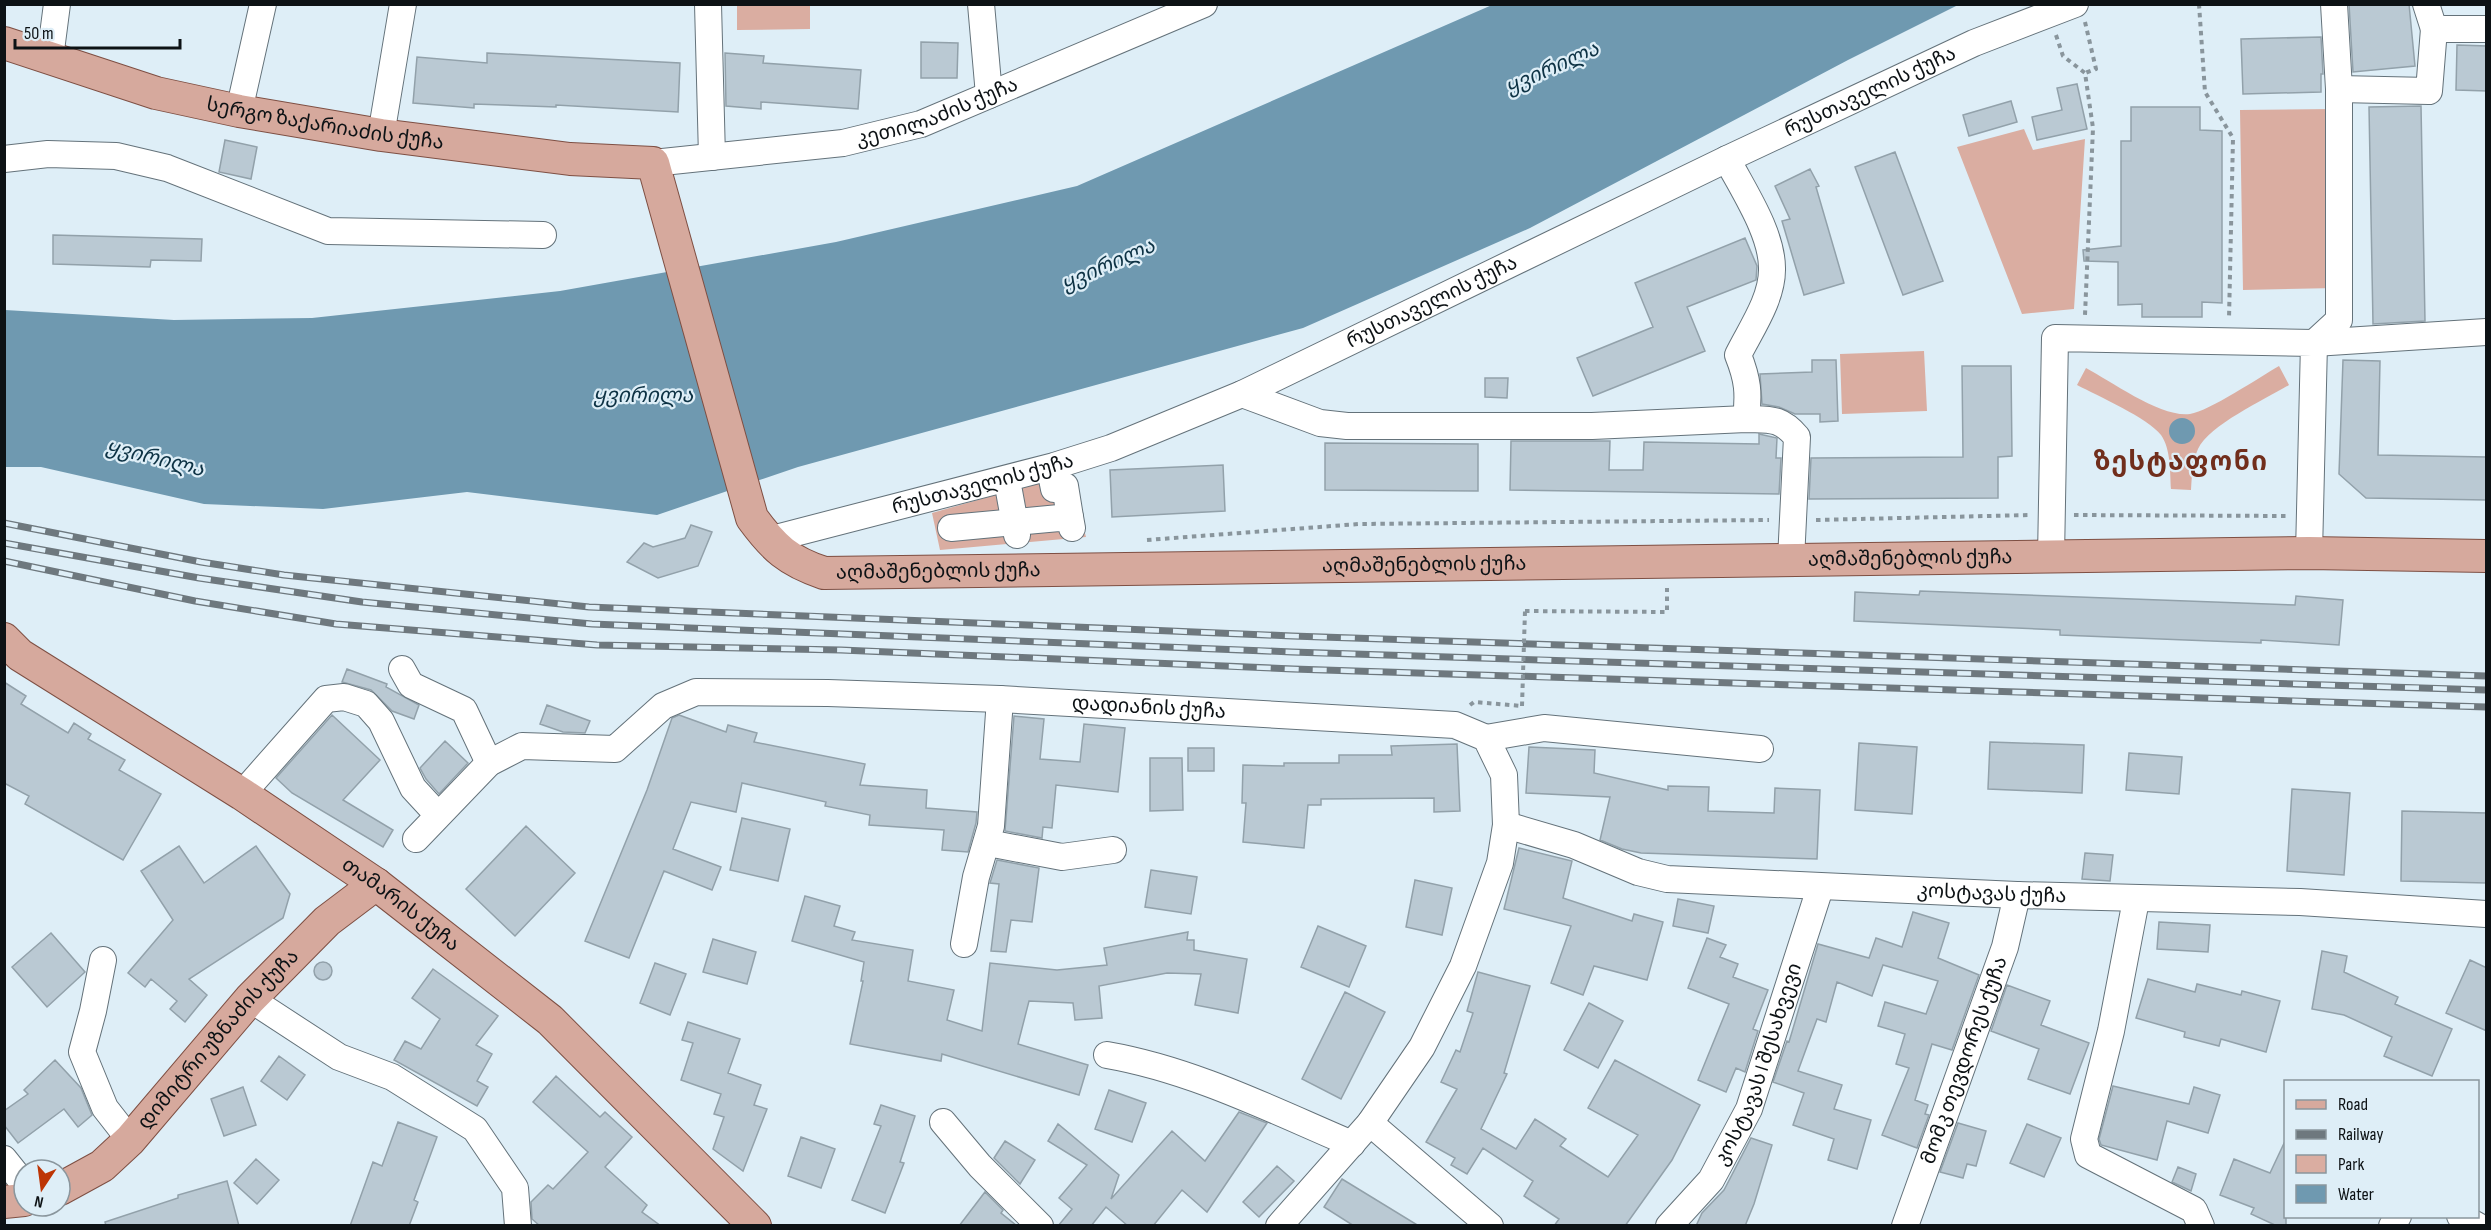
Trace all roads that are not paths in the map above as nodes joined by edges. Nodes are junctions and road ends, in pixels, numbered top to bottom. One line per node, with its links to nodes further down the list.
1 (57, 4): 13 (street)
2 (263, 4): 16 (street)
3 (403, 4): 17 (street)
4 (708, 4): 18 (street)
5 (981, 4): 15 (street)
6 (1204, 4): 15 (street, კეთილაძის ქუჩა)
7 (2075, 4): 20 (street, რუსთაველის ქუჩა)
8 (2334, 4): 14 (street)
9 (2426, 4): 10 (street)
10 (2434, 29): 11 (street); 14 (street)
11 (2487, 29)
12 (4, 43): 13 (main road, სერგო ზაქარიაძის ქუჩა)
13 (50, 58): 16 (main road, სერგო ზაქარიაძის ქუჩა)
14 (2339, 88): 24 (street)
15 (989, 95): 18 (street, კეთილაძის ქუჩა)
16 (239, 111): 17 (main road, სერგო ზაქარიაძის ქუჩა)
17 (381, 135): 21 (main road, სერგო ზაქარიაძის ქუჩა)
18 (712, 157): 21 (street, კეთილაძის ქუჩა)
19 (4, 159): 22 (street)
20 (1727, 159): 25 (street, რუსთაველის ქუჩა); 26 (street)
21 (653, 163): 31 (main road)
22 (543, 235)
23 (2487, 332): 24 (street)
24 (2314, 343): 32 (street); 34 (street)
25 (1242, 394): 26 (street); 31 (street, რუსთაველის ქუჩა)
26 (1746, 419): 35 (street)
27 (1052, 479): 30 (street)
28 (1009, 491): 30 (street)
29 (951, 528): 30 (street)
30 (1016, 528)
31 (760, 529): 35 (main road, აღმაშენებლის ქუჩა)
32 (2309, 553): 33 (main road, აღმაშენებლის ქუჩა); 34 (main road, აღმაშენებლის ქუჩა)
33 (2487, 556)
34 (2051, 557): 35 (main road, აღმაშენებლის ქუჩა)
35 (1791, 560)
36 (5, 639): 42 (main road, თამარის ქუჩა)
37 (402, 669): 41 (street)
38 (1000, 699): 39 (street, დადიანის ქუჩა); 41 (street, დადიანის ქუჩა); 46 (street)
39 (1486, 738): 40 (street); 44 (street)
40 (1760, 749)
41 (489, 763): 43 (street, დადიანის ქუჩა)
42 (242, 794): 43 (street); 48 (main road, თამარის ქუჩა)
43 (437, 814): 45 (street, დადიანის ქუჩა)
44 (1506, 825): 49 (street, კოსტავას ქუჩა); 58 (street)
45 (416, 838)
46 (988, 843): 47 (street); 53 (street)
47 (1113, 850)
48 (376, 884): 55 (main road, დიმიტრი უზნაძის ქუჩა); 64 (main road, თამარის ქუჩა)
49 (1820, 888): 50 (street, კოსტავას ქუჩა); 68 (street, კოსტავას I შესახვევი)
50 (2017, 896): 51 (street, კოსტავას ქუჩა); 69 (street, მომკ თევდორეს ქუჩა)
51 (2136, 900): 52 (street, კოსტავას ქუჩა); 70 (street)
52 (2487, 914)
53 (964, 944)
54 (103, 960): 59 (street)
55 (250, 999): 59 (main road, დიმიტრი უზნაძის ქუჩა); 63 (street)
56 (1107, 1055): 60 (street)
57 (943, 1122): 65 (street)
58 (1370, 1123): 60 (street); 67 (street)
59 (130, 1140): 61 (main road, დიმიტრი უზნაძის ქუჩა)
60 (1352, 1144): 66 (street)
61 (72, 1182)
62 (2464, 1218): 71 (street)
63 (518, 1226)
64 (755, 1226)
65 (1040, 1226)
66 (1279, 1226)
67 (1490, 1226)
68 (1669, 1226)
69 (1905, 1226)
70 (2200, 1226)
71 (2478, 1226)

